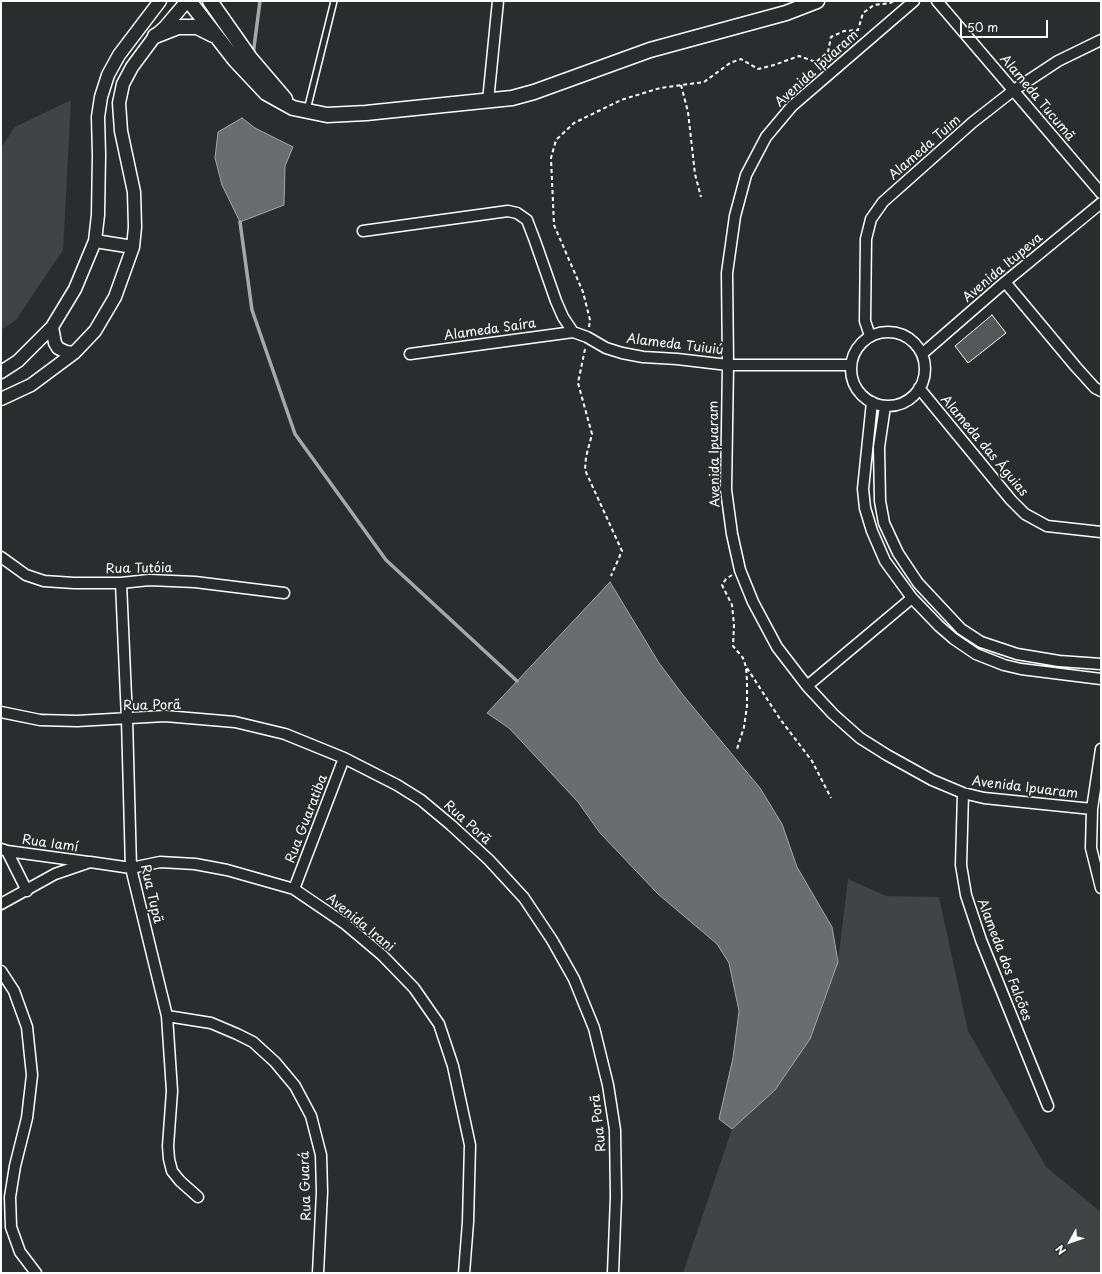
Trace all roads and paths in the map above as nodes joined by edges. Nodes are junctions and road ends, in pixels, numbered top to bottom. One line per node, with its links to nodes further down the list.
1 (160, 1): 22 (street)
2 (188, 1): 10 (street); 11 (main road)
3 (210, 1): 16 (main road)
4 (334, 1): 17 (lane)
5 (498, 1): 15 (street)
6 (817, 1): 15 (main road)
7 (894, 1): 13 (path)
8 (914, 1): 32 (street, Avenida Ipuaram)
9 (937, 1): 14 (street, Alameda Tucumã)
10 (155, 36): 11 (main road); 23 (street)
11 (217, 38): 16 (main road)
12 (1101, 40): 14 (street, Alameda Tuim)
13 (681, 85): 19 (path); 28 (path)
14 (1014, 90): 18 (street, Alameda Tucumã); 27 (street, Alameda Tuim)
15 (488, 101): 17 (main road)
16 (293, 108): 17 (main road)
17 (307, 111)
18 (1101, 193)
19 (701, 197)
20 (1101, 204): 24 (street, Avenida Itupeva)
21 (363, 231): 26 (street)
22 (95, 241): 23 (street); 25 (street)
23 (133, 247): 29 (street)
24 (1005, 282): 31 (street, Avenida Itupeva); 36 (street)
25 (52, 327): 29 (street); 34 (street)
26 (573, 332): 28 (street, Alameda Tuiuiú); 30 (street, Alameda Saíra)
27 (870, 336): 31 (street); 33 (street)
28 (587, 337): 32 (street, Alameda Tuiuiú); 43 (path)
29 (74, 353): 37 (street)
30 (410, 354)
31 (922, 354): 35 (street)
32 (728, 365): 33 (street, Alameda Tuiuiú); 42 (street, Avenida Ipuaram)
33 (851, 365): 38 (street)
34 (1, 372)
35 (919, 388): 39 (street); 40 (street, Alameda das Águias)
36 (1101, 391)
37 (1, 399)
38 (872, 402): 39 (street); 46 (street)
39 (885, 406): 47 (street)
40 (1101, 532)
41 (1, 557): 44 (street, Rua Tutóia)
42 (740, 570): 48 (path); 50 (street, Avenida Ipuaram)
43 (611, 576)
44 (121, 583): 45 (street, Rua Tutóia); 52 (street, Rua Tupã)
45 (284, 593)
46 (912, 598): 49 (street); 50 (street)
47 (1101, 664)
48 (746, 667): 53 (path); 57 (path)
49 (1101, 679)
50 (807, 686): 56 (street, Avenida Ipuaram)
51 (1, 712): 52 (street, Rua Porã)
52 (127, 718): 55 (street, Rua Porã); 61 (street, Rua Tupã)
53 (737, 749)
54 (1101, 749): 58 (street)
55 (344, 758): 63 (street, Rua Guaratiba); 73 (street, Rua Porã)
56 (963, 793): 58 (street, Avenida Ipuaram); 68 (street, Alameda dos Falcões)
57 (831, 798)
58 (1092, 809): 62 (street)
59 (4, 850): 60 (street, Rua Iamí); 64 (street, Rua Iamí)
60 (90, 862): 61 (street, Avenida Irani); 64 (street, Avenida Irani)
61 (130, 868): 63 (street, Avenida Irani); 67 (street, Rua Tupã)
62 (1101, 888)
63 (294, 889): 72 (street, Avenida Irani)
64 (27, 890): 65 (street, Avenida Irani)
65 (1, 904)
66 (1, 971): 70 (street)
67 (167, 1016): 69 (street, Rua Tupã); 71 (street, Rua Guará)
68 (1048, 1106)
69 (198, 1197)
70 (36, 1273)
71 (318, 1273)
72 (464, 1273)
73 (613, 1273)

